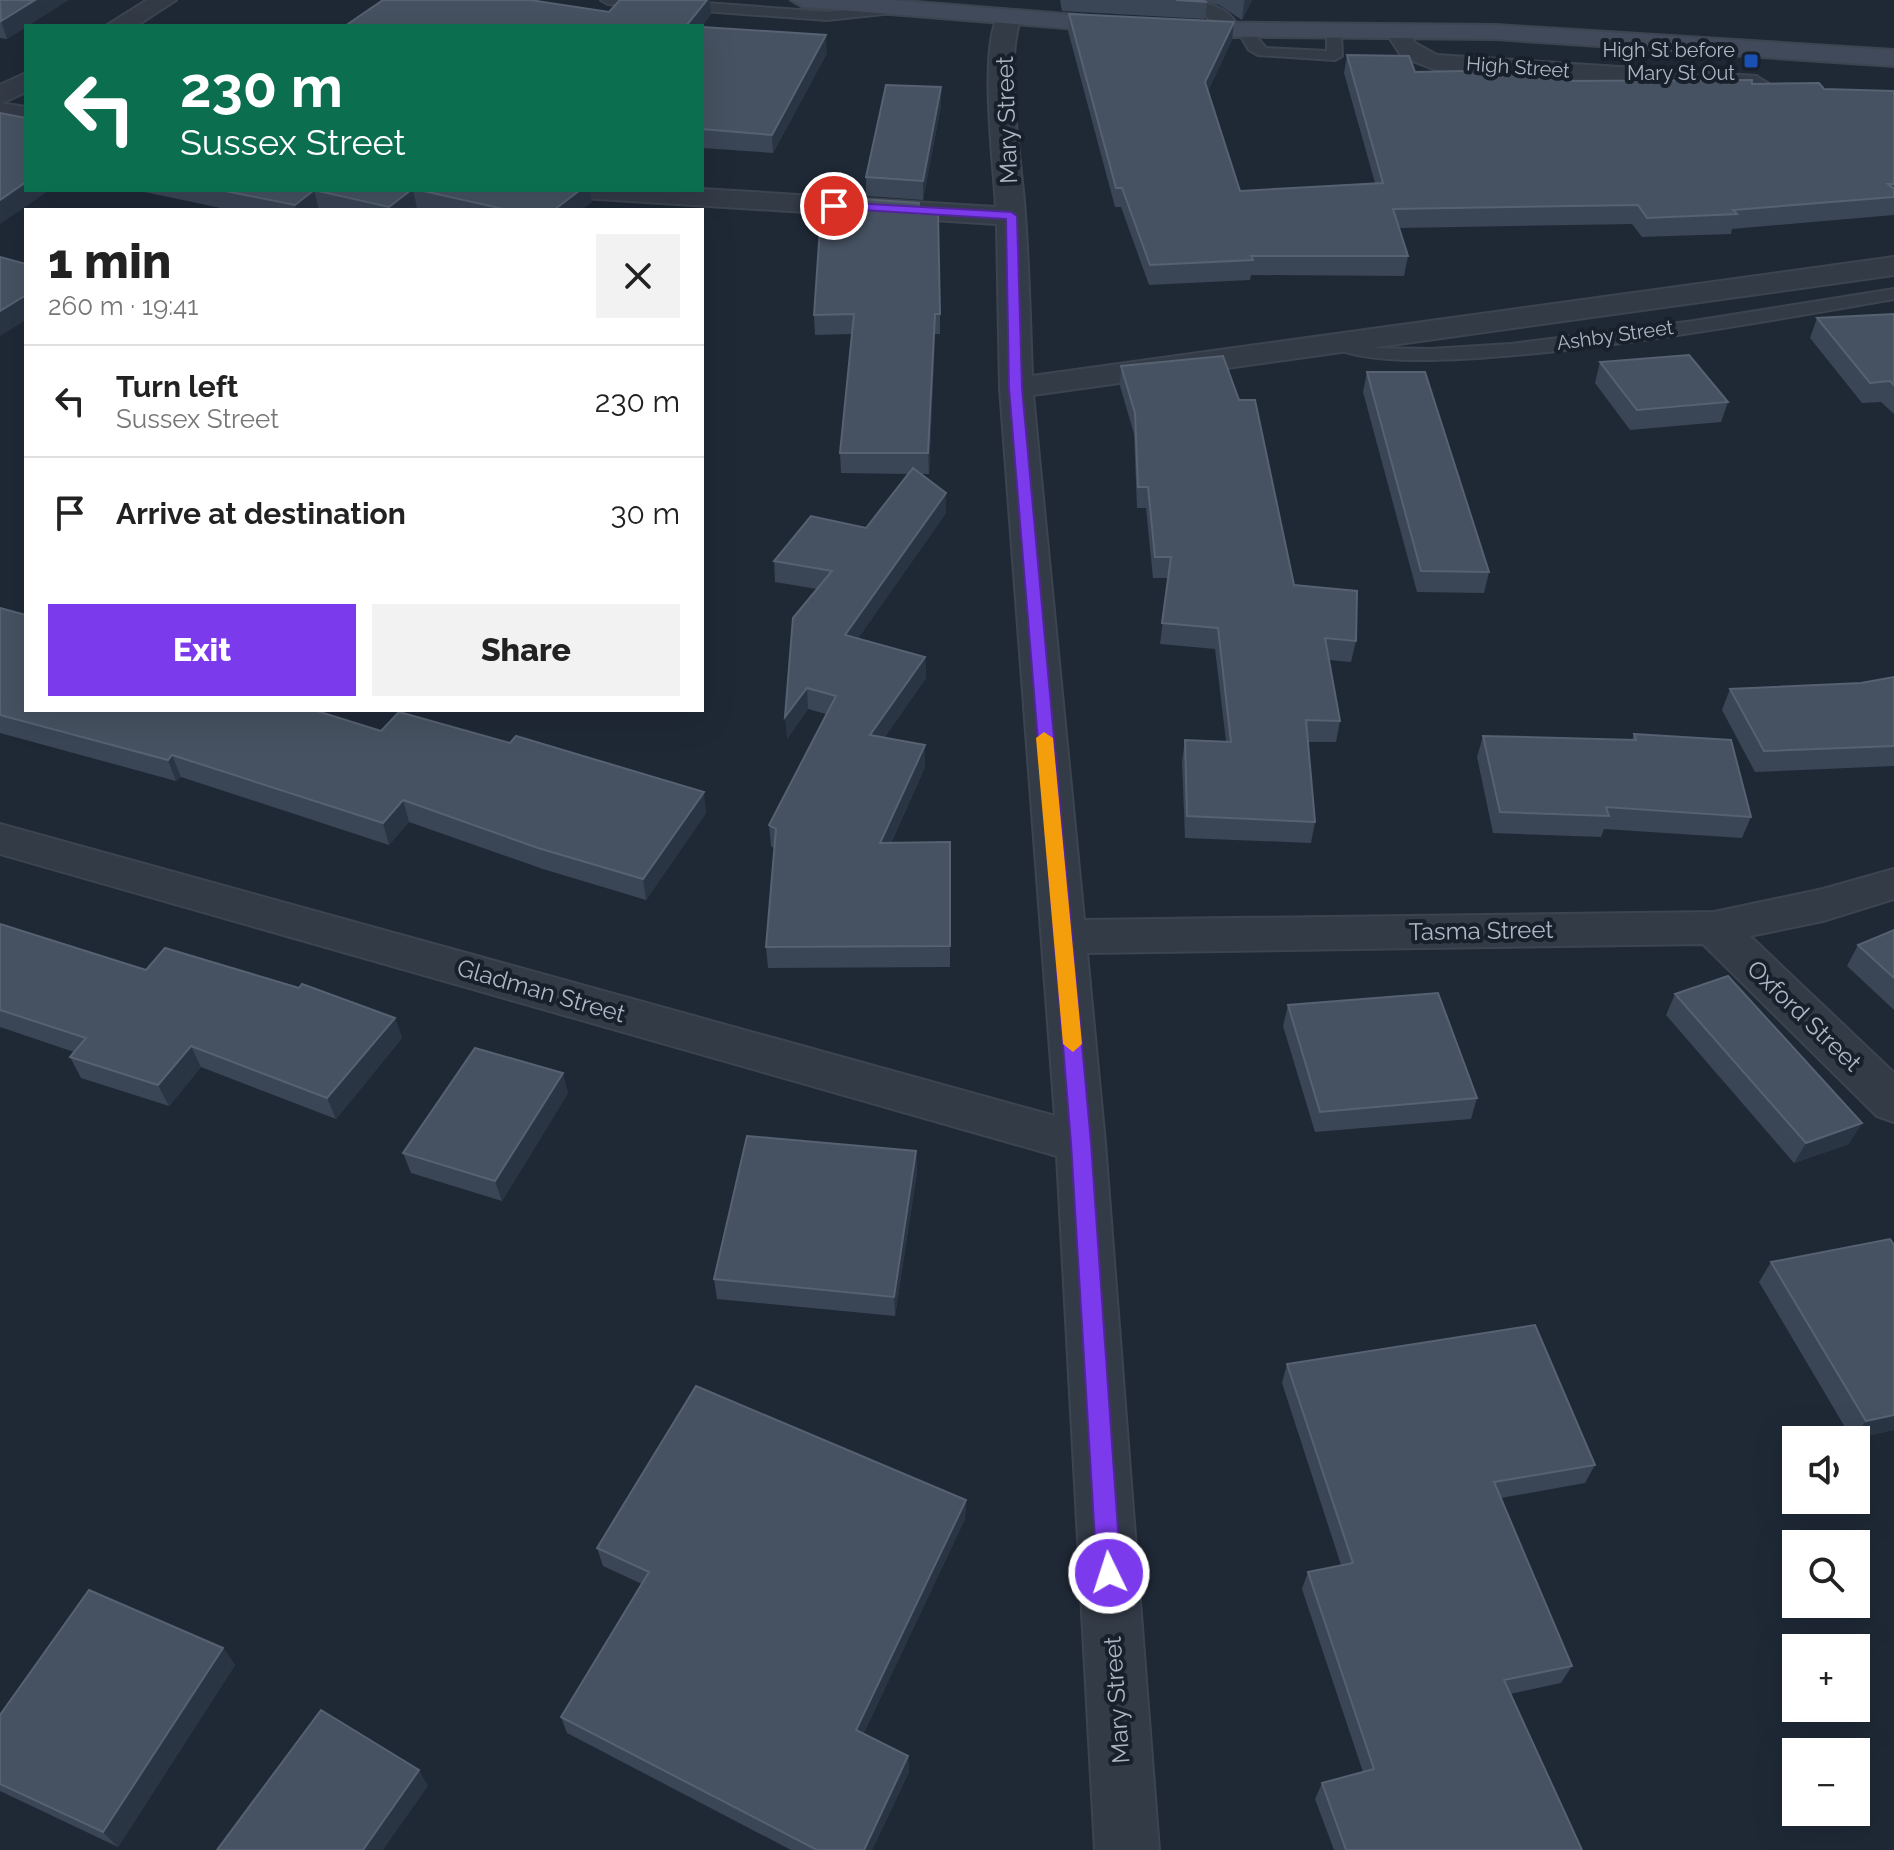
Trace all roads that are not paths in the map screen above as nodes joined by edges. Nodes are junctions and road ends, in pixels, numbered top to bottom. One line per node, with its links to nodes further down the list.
1 (608, 0): 5 (lane, High Street)
2 (803, 0): 5 (main road, High Street)
3 (1170, 0): 9 (street)
4 (158, 2): 7 (street)
5 (902, 8): 6 (main road, High Street)
6 (1009, 18): 9 (main road, High Street); 19 (street, Mary Street)
7 (121, 24)
8 (1397, 31): 9 (main road, High Street); 10 (main road, High Street); 12 (street, High Street)
9 (1237, 33)
10 (1894, 58)
11 (1396, 60): 12 (lane)
12 (1436, 62): 14 (street, High Street)
13 (24, 82): 15 (street)
14 (1785, 86)
15 (0, 96)
16 (0, 111): 17 (street)
17 (24, 115)
18 (615, 192): 19 (street)
19 (1011, 216): 23 (street, Mary Street)
20 (1894, 266): 22 (street, Ashby Street)
21 (1894, 294): 22 (lane, Ashby Street)
22 (1337, 342): 23 (street, Ashby Street)
23 (1016, 388): 27 (street, Mary Street)
24 (0, 839): 29 (street, Gladman Street)
25 (1894, 884): 26 (street, Tasma Street)
26 (1714, 928): 27 (street, Tasma Street); 28 (street, Oxford Street)
27 (1063, 937): 29 (street, Mary Street)
28 (1894, 1103)
29 (1081, 1143): 30 (street, Mary Street)
30 (1127, 1850)

